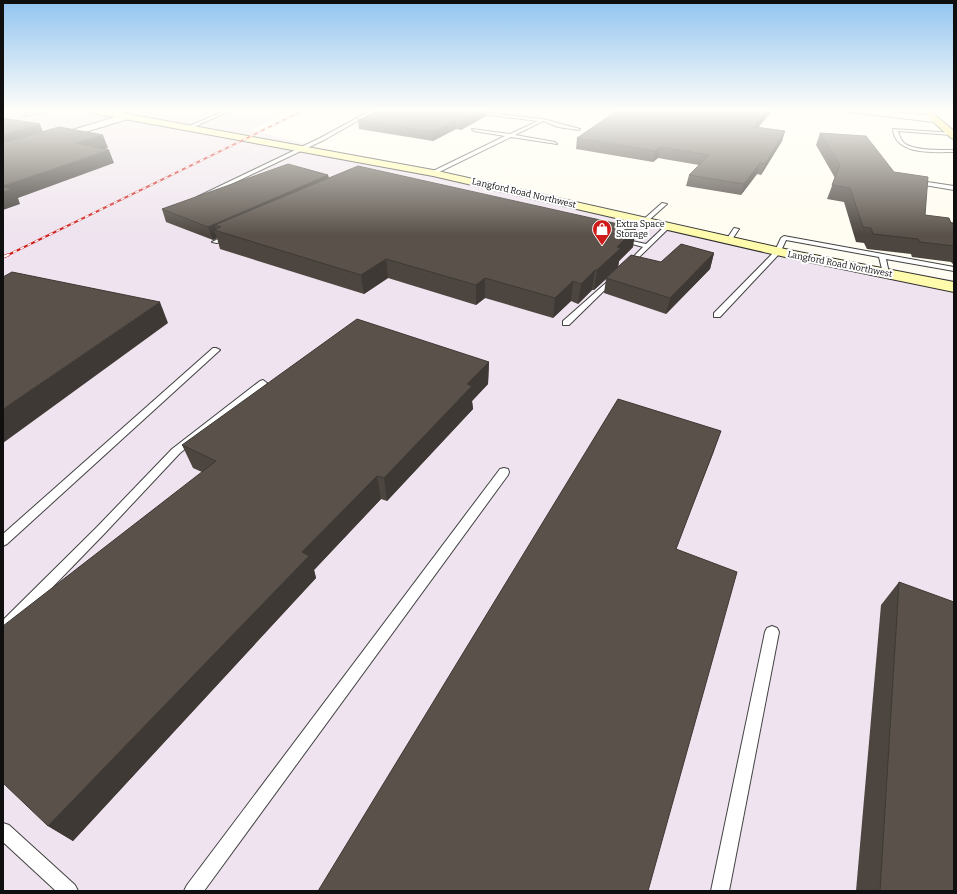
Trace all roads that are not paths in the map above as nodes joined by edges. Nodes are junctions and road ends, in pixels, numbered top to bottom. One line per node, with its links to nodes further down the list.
1 (297, 152): 7 (lane)
2 (318, 152): 4 (street, Langford Road Northwest)
3 (476, 152): 4 (lane)
4 (433, 172): 9 (street, Langford Road Northwest)
5 (909, 182): 6 (lane)
6 (954, 188)
7 (194, 200)
8 (664, 204): 9 (lane)
9 (646, 220): 10 (street, Langford Road Northwest)
10 (668, 226): 14 (street, Langford Road Northwest); 16 (lane)
11 (736, 229): 14 (lane)
12 (236, 233): 15 (lane)
13 (617, 238): 16 (lane)
14 (729, 240): 17 (street, Langford Road Northwest)
15 (215, 242)
16 (647, 246): 23 (lane)
17 (778, 252): 18 (lane); 20 (street, Langford Road Northwest); 22 (lane)
18 (882, 256): 19 (lane); 20 (lane)
19 (954, 269)
20 (886, 273): 21 (street, Langford Road Northwest)
21 (954, 287)
22 (717, 315)
23 (566, 323)
24 (216, 350): 27 (lane)
25 (263, 383): 28 (lane)
26 (504, 472): 32 (lane)
27 (3, 541)
28 (3, 629)
29 (772, 632): 33 (lane)
30 (3, 831): 31 (lane)
31 (69, 891)
32 (193, 891)
33 (720, 891)

